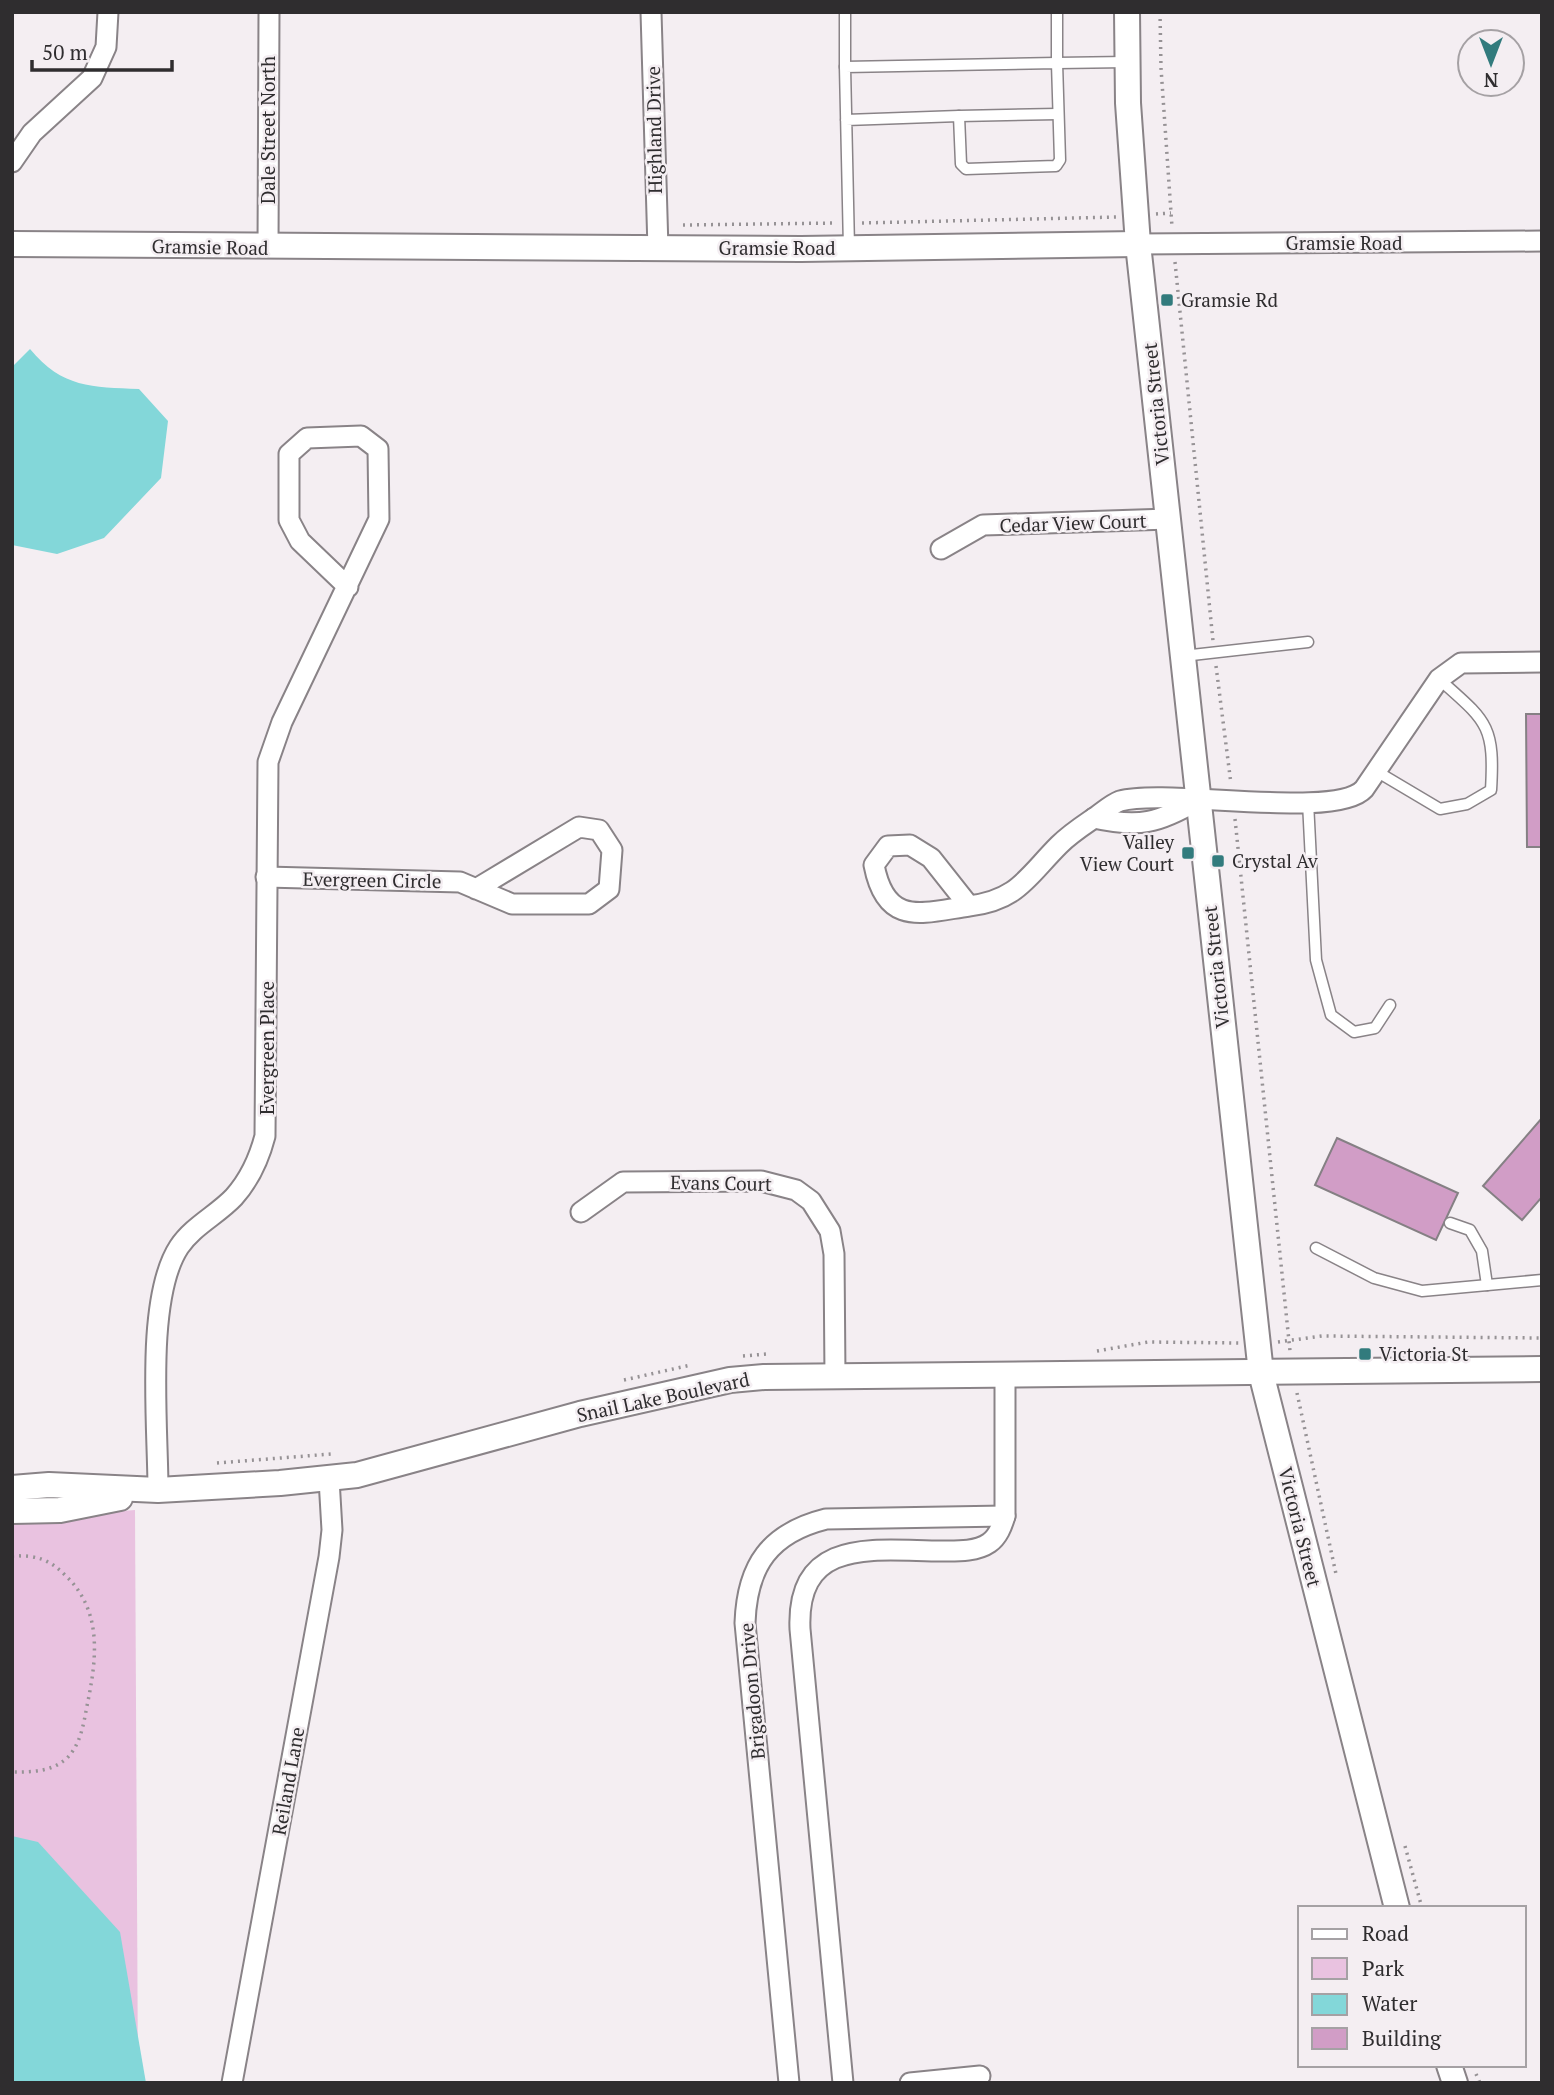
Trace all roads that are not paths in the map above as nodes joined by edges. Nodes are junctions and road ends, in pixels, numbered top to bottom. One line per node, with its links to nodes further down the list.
1 (108, 12): 13 (street)
2 (269, 12): 18 (street, Dale Street North)
3 (651, 12): 14 (street, Highland Drive)
4 (845, 12): 9 (lane)
5 (1057, 12): 8 (lane)
6 (1127, 12): 7 (street, Victoria Street)
7 (1127, 62): 8 (lane); 17 (street, Victoria Street)
8 (1057, 63): 9 (lane); 10 (lane)
9 (845, 67): 12 (lane)
10 (1058, 114): 11 (lane); 11 (lane)
11 (959, 116): 12 (lane)
12 (846, 120): 19 (lane)
13 (12, 162)
14 (657, 237): 18 (street, Gramsie Road); 19 (street, Gramsie Road)
15 (1542, 241): 17 (street, Gramsie Road)
16 (12, 244): 18 (street, Gramsie Road)
17 (1138, 244): 19 (street, Gramsie Road); 20 (street, Victoria Street)
18 (268, 247)
19 (849, 248)
20 (1169, 519): 21 (street, Cedar View Court); 24 (street, Victoria Street)
21 (941, 549)
22 (348, 587): 22 (street, Evergreen Place); 30 (street, Evergreen Place)
23 (1308, 642): 24 (lane)
24 (1183, 656): 28 (street, Victoria Street)
25 (1542, 662): 26 (street)
26 (1439, 679): 27 (street); 27 (lane)
27 (1376, 771): 29 (street)
28 (1198, 800): 29 (street); 32 (street); 40 (street, Victoria Street)
29 (1308, 802): 33 (lane)
30 (267, 877): 31 (street, Evergreen Circle); 45 (street, Evergreen Place)
31 (476, 889): 31 (street, Evergreen Circle)
32 (969, 906): 32 (street)
33 (1390, 1005)
34 (581, 1212): 41 (street, Evans Court)
35 (1450, 1223): 38 (lane)
36 (1317, 1248): 38 (lane)
37 (1542, 1280): 38 (lane)
38 (1487, 1285)
39 (1542, 1369): 40 (street, Snail Lake Boulevard)
40 (1261, 1373): 42 (street, Snail Lake Boulevard); 48 (street, Victoria Street)
41 (835, 1376): 42 (street, Snail Lake Boulevard); 43 (street, Snail Lake Boulevard)
42 (1005, 1376): 47 (street)
43 (329, 1479): 45 (street, Snail Lake Boulevard); 50 (street, Reiland Lane)
44 (12, 1488): 45 (street, Snail Lake Boulevard)
45 (158, 1490): 46 (street, Snail Lake Boulevard)
46 (12, 1510)
47 (1005, 1516): 51 (street, Brigadoon Drive); 52 (street)
48 (1396, 1906)
49 (980, 2076): 53 (street)
50 (232, 2083)
51 (789, 2083)
52 (843, 2083)
53 (910, 2083)

